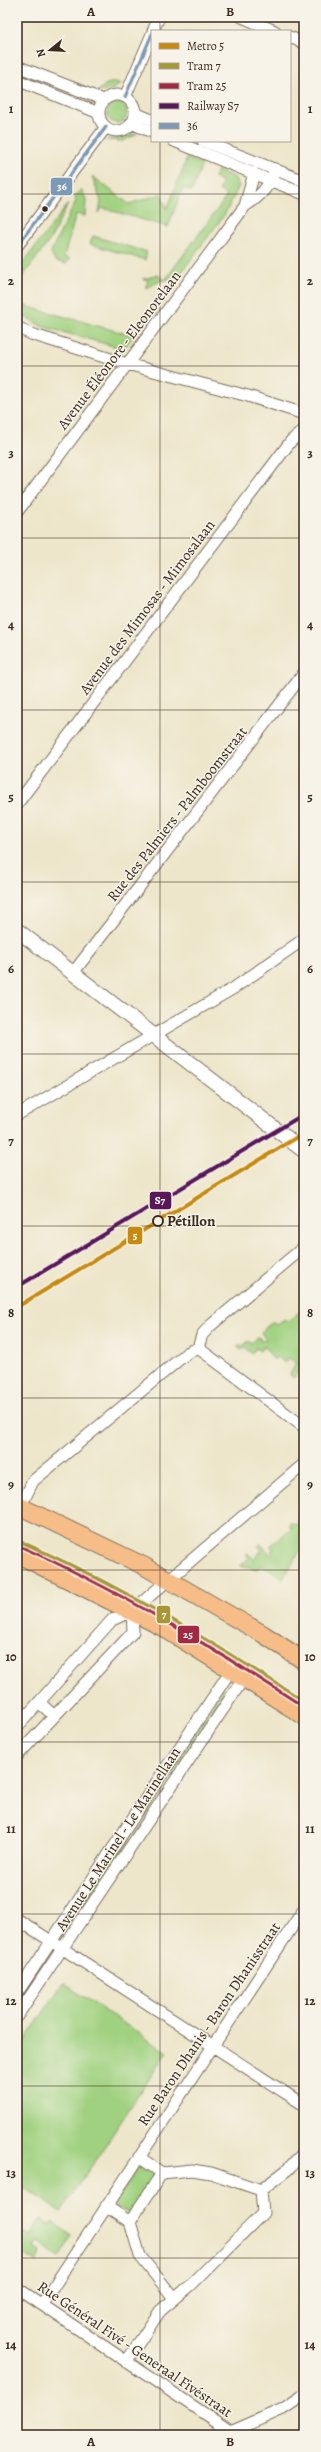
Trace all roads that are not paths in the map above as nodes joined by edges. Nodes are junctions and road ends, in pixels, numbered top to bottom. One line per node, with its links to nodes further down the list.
1 (159, 17): 3 (street)
2 (242, 17): 4 (street)
3 (154, 30)
4 (273, 30)
5 (151, 37): 10 (street)
6 (291, 37): 7 (street)
7 (304, 43)
8 (17, 66): 11 (street)
9 (17, 80): 12 (street)
10 (125, 97): 11 (street); 13 (street)
11 (104, 100): 12 (street)
12 (99, 112): 15 (street)
13 (133, 118): 14 (street); 15 (street); 16 (street)
14 (151, 120)
15 (106, 127): 24 (street)
16 (151, 131)
17 (176, 142): 19 (street)
18 (205, 142): 20 (street)
19 (254, 173): 20 (street); 23 (street, Avenue Éléonore - Eleonorelaan)
20 (274, 175): 21 (street); 22 (street); 23 (street, Avenue Éléonore - Eleonorelaan)
21 (302, 180): 22 (street)
22 (300, 192)
23 (244, 206): 26 (street, Avenue Éléonore - Eleonorelaan)
24 (18, 244)
25 (17, 327): 26 (street)
26 (127, 364): 27 (street); 29 (street, Avenue Éléonore - Eleonorelaan)
27 (304, 414)
28 (304, 430): 31 (street, Avenue des Mimosas - Mimosalaan)
29 (17, 512)
30 (304, 673): 34 (street, Rue des Palmiers - Palmboomstraat)
31 (17, 804)
32 (17, 930): 34 (street)
33 (304, 939): 35 (street)
34 (73, 973): 35 (street)
35 (154, 1035): 36 (street); 37 (street)
36 (17, 1115)
37 (304, 1151)
38 (304, 1247): 39 (street)
39 (198, 1348): 40 (street); 42 (street)
40 (304, 1427)
41 (304, 1464): 44 (street)
42 (19, 1506): 44 (main road)
43 (17, 1554): 45 (main road)
44 (169, 1580): 45 (street); 46 (main road)
45 (132, 1611): 47 (main road); 48 (street); 49 (street)
46 (304, 1661)
47 (238, 1674): 50 (main road); 55 (street, Avenue Le Marinel - Le Marinellaan); 56 (street, Avenue Le Marinel - Le Marinellaan)
48 (39, 1702): 49 (street); 51 (street)
49 (54, 1716): 52 (street)
50 (304, 1716)
51 (17, 1727)
52 (17, 1756)
53 (303, 1914): 59 (street, Rue Baron Dhanis - Baron Dhanisstraat)
54 (17, 1919): 55 (street)
55 (51, 1942): 56 (street); 57 (street, Avenue Le Marinel - Le Marinellaan)
56 (62, 1949): 58 (street, Avenue Le Marinel - Le Marinellaan); 59 (street)
57 (17, 1993)
58 (17, 2016)
59 (213, 2046): 60 (street); 62 (street, Rue Baron Dhanis - Baron Dhanisstraat)
60 (304, 2105)
61 (304, 2152): 64 (street)
62 (139, 2157): 63 (street); 65 (street, Rue Baron Dhanis - Baron Dhanisstraat)
63 (162, 2172): 64 (street); 66 (street)
64 (261, 2190): 68 (street)
65 (106, 2206): 66 (street); 69 (street, Rue Baron Dhanis - Baron Dhanisstraat)
66 (130, 2222): 68 (street)
67 (17, 2288): 69 (street, Rue Général Fivé - Generaal Fivéstraat)
68 (174, 2298): 70 (street)
69 (42, 2304): 70 (street, Rue Général Fivé - Generaal Fivéstraat)
70 (126, 2362): 72 (street, Rue Général Fivé - Generaal Fivéstraat)
71 (304, 2395): 72 (street)
72 (230, 2434)

